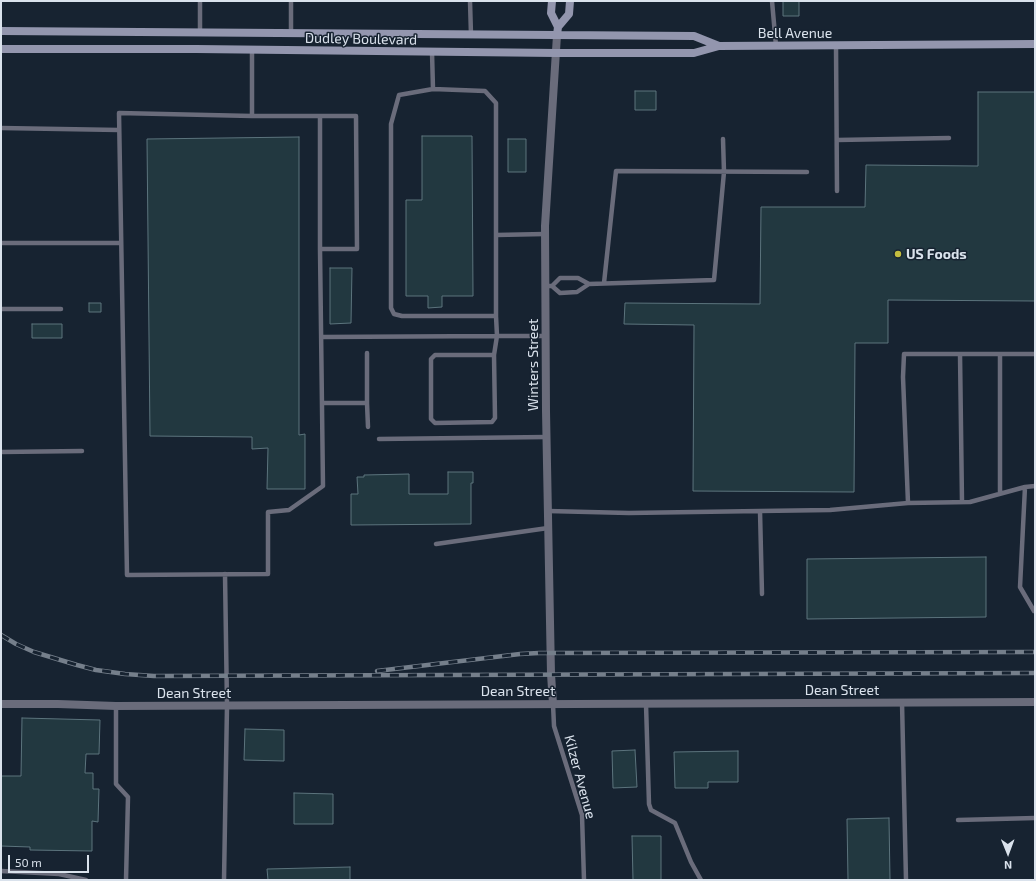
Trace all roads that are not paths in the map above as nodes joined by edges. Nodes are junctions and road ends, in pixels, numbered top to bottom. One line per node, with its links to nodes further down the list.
1 (200, 1): 8 (lane)
2 (291, 1): 10 (lane)
3 (470, 1): 11 (lane)
4 (552, 1): 9 (main road, Winters Street)
5 (570, 1): 9 (main road)
6 (772, 1): 15 (lane)
7 (1, 31): 8 (main road, Dudley Boulevard)
8 (200, 31): 10 (main road, Dudley Boulevard)
9 (558, 31): 11 (main road, Dudley Boulevard); 14 (main road, Bell Avenue); 19 (street, Winters Street)
10 (291, 33): 11 (main road, Dudley Boulevard)
11 (471, 35)
12 (1035, 44): 13 (main road, Bell Avenue)
13 (836, 45): 15 (main road, Bell Avenue); 27 (lane)
14 (719, 46): 15 (main road, Bell Avenue); 19 (main road, Dudley Boulevard)
15 (776, 46)
16 (1, 49): 17 (main road, Dudley Boulevard)
17 (252, 50): 18 (main road, Dudley Boulevard); 21 (lane)
18 (432, 52): 19 (main road, Dudley Boulevard); 20 (lane)
19 (556, 53): 31 (street, Winters Street)
20 (433, 89): 32 (lane); 41 (lane)
21 (252, 116): 22 (lane); 24 (lane)
22 (320, 116): 35 (lane); 35 (lane)
23 (1, 128): 24 (lane)
24 (119, 130): 34 (lane)
25 (949, 138): 27 (lane)
26 (723, 139): 28 (lane)
27 (837, 140): 30 (lane)
28 (724, 172): 29 (lane); 36 (lane); 36 (lane)
29 (807, 172)
30 (837, 191)
31 (546, 234): 32 (lane); 38 (street, Winters Street)
32 (496, 235): 41 (lane)
33 (1, 243): 34 (lane)
34 (121, 243): 66 (lane)
35 (320, 249): 44 (lane)
36 (604, 283): 37 (lane)
37 (589, 284): 38 (lane); 38 (lane)
38 (549, 286): 43 (street, Winters Street)
39 (1, 309): 40 (lane)
40 (61, 309)
41 (496, 316): 42 (lane)
42 (497, 336): 43 (lane); 44 (lane); 49 (lane)
43 (546, 336): 53 (street, Winters Street)
44 (322, 337): 50 (lane)
45 (366, 353): 51 (lane)
46 (960, 354): 47 (lane); 60 (lane); 61 (lane)
47 (1000, 354): 48 (lane); 59 (lane)
48 (1035, 354)
49 (494, 355): 49 (lane)
50 (322, 403): 51 (lane); 66 (lane)
51 (367, 403): 52 (lane)
52 (368, 427)
53 (547, 437): 54 (lane); 62 (street, Winters Street)
54 (379, 439)
55 (82, 450): 56 (lane)
56 (1, 452)
57 (1035, 486): 58 (lane)
58 (1025, 487): 59 (lane); 68 (lane)
59 (1000, 494): 60 (lane)
60 (962, 502): 61 (lane)
61 (908, 503): 63 (lane)
62 (548, 511): 63 (lane); 64 (street, Winters Street)
63 (760, 511): 67 (lane)
64 (548, 528): 65 (lane); 72 (street, Winters Street)
65 (436, 544)
66 (225, 574): 75 (lane)
67 (762, 594)
68 (1034, 611)
69 (902, 702): 70 (street, Dean Street); 73 (street, Dean Street); 84 (lane)
70 (1035, 702)
71 (1, 704): 74 (street, Dean Street)
72 (553, 704): 73 (street, Dean Street); 75 (street, Dean Street); 82 (lane, Kilzer Avenue)
73 (646, 704): 83 (lane)
74 (116, 706): 75 (street, Dean Street); 80 (lane)
75 (227, 706): 81 (lane)
76 (1035, 818): 77 (lane)
77 (958, 820)
78 (1, 871): 79 (lane)
79 (86, 880)
80 (126, 880)
81 (224, 880)
82 (584, 880)
83 (701, 880)
84 (906, 880)

